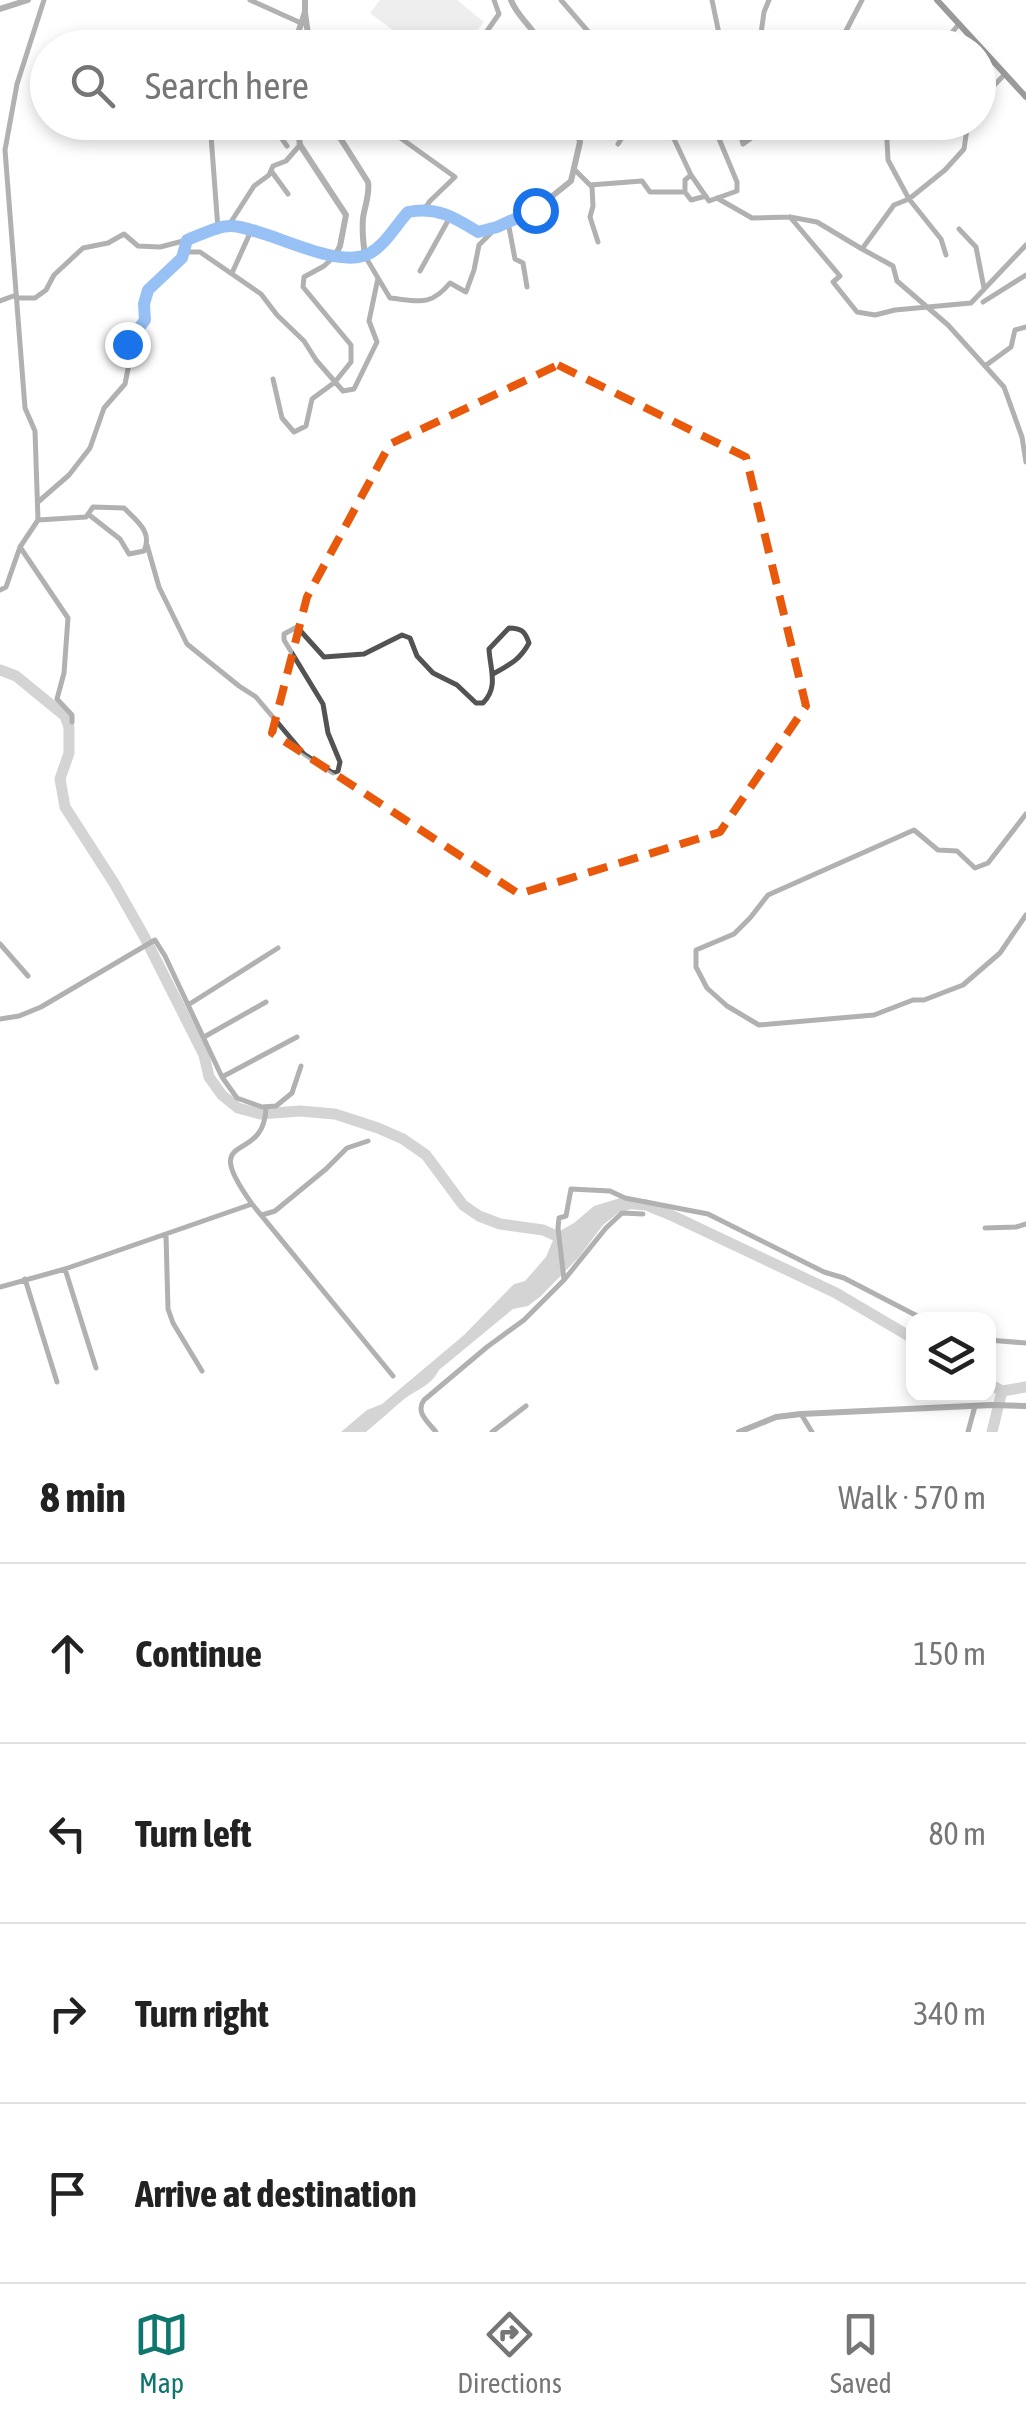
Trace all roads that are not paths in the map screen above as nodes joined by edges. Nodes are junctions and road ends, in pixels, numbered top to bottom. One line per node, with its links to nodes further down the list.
1 (28, 0): 12 (street)
2 (44, 0): 16 (street)
3 (250, 0): 14 (street)
4 (305, 0): 13 (street)
5 (494, 0): 19 (street)
6 (511, 0): 20 (street)
7 (562, 0): 21 (street)
8 (712, 0): 22 (street)
9 (769, 0): 23 (street)
10 (862, 0): 24 (street)
11 (937, 0): 15 (main road)
12 (0, 9)
13 (304, 12): 14 (street); 18 (street)
14 (301, 23): 17 (street)
15 (959, 24): 25 (street); 26 (main road)
16 (34, 30)
17 (299, 30)
18 (307, 30)
19 (488, 30)
20 (533, 30)
21 (587, 30)
22 (718, 30)
23 (762, 30)
24 (846, 30)
25 (954, 30)
26 (965, 30)
27 (30, 44): 56 (street)
28 (996, 64): 29 (main road)
29 (1005, 74): 30 (street); 31 (main road)
30 (996, 83)
31 (1026, 97)
32 (211, 140): 64 (street)
33 (282, 140): 45 (street)
34 (299, 140): 44 (street)
35 (341, 140): 73 (street)
36 (403, 140): 57 (street)
37 (580, 140): 46 (street)
38 (621, 140): 43 (street)
39 (674, 140): 48 (street)
40 (720, 140): 53 (street)
41 (887, 140): 54 (street)
42 (965, 140): 54 (street)
43 (618, 144)
44 (300, 145): 47 (street); 72 (street)
45 (287, 146)
46 (574, 168): 49 (street); 60 (street)
47 (271, 172): 51 (street); 61 (street)
48 (691, 175): 50 (street); 52 (street)
49 (590, 186): 50 (street); 67 (street)
50 (685, 192): 52 (street)
51 (288, 194)
52 (706, 196): 53 (street)
53 (717, 198): 59 (street)
54 (908, 199): 69 (street); 71 (street)
55 (0, 207): 56 (street)
56 (10, 208): 80 (street)
57 (423, 211): 58 (street); 73 (street)
58 (452, 215): 62 (street); 74 (street)
59 (790, 217): 69 (street); 83 (street)
60 (508, 222): 62 (street); 78 (street)
61 (230, 225): 64 (street); 65 (street)
62 (497, 227): 77 (street)
63 (958, 228): 79 (street)
64 (218, 229): 66 (street)
65 (250, 231): 72 (street); 75 (street)
66 (187, 240): 70 (street); 80 (street)
67 (598, 242)
68 (1026, 246): 79 (street)
69 (862, 249): 83 (street)
70 (183, 252): 75 (street); 89 (street)
71 (946, 254)
72 (335, 256): 73 (street); 87 (street)
73 (365, 256): 77 (street)
74 (420, 271)
75 (232, 272): 87 (street)
76 (1026, 275): 82 (street)
77 (378, 278): 87 (street)
78 (527, 286)
79 (984, 289): 83 (street)
80 (17, 296): 81 (street); 89 (street)
81 (0, 301)
82 (982, 302)
83 (928, 306): 85 (street)
84 (1026, 328): 85 (street)
85 (986, 366): 88 (street)
86 (273, 379): 87 (street)
87 (335, 382)
88 (1026, 462)
89 (37, 502): 91 (street)
90 (88, 514): 91 (street); 92 (street); 92 (street)
91 (38, 520): 93 (street)
92 (147, 545): 95 (street)
93 (20, 547): 94 (street); 96 (street)
94 (0, 590)
95 (493, 674): 95 (street)
96 (72, 722)
97 (1026, 814): 98 (street)
98 (1026, 915)
99 (0, 944): 101 (street)
100 (278, 948): 103 (street)
101 (28, 976)
102 (266, 1002): 106 (street)
103 (187, 1006): 104 (street); 106 (street)
104 (0, 1020)
105 (297, 1037): 108 (street)
106 (203, 1038): 108 (street)
107 (301, 1066): 109 (street)
108 (222, 1077): 109 (street)
109 (266, 1108): 111 (street)
110 (368, 1141): 113 (street)
111 (252, 1204): 113 (street); 116 (street)
112 (643, 1214): 118 (street)
113 (262, 1215): 126 (street)
114 (1026, 1224): 115 (street)
115 (986, 1228)
116 (166, 1235): 117 (street); 125 (street)
117 (64, 1269): 119 (street); 124 (street)
118 (564, 1277): 121 (street); 133 (street)
119 (25, 1279): 120 (street); 127 (street)
120 (0, 1287)
121 (910, 1312)
122 (996, 1341): 123 (street)
123 (1026, 1343)
124 (96, 1368)
125 (202, 1371)
126 (394, 1376)
127 (57, 1382)
128 (526, 1406): 134 (street)
129 (975, 1406): 130 (street); 131 (street); 137 (street)
130 (1026, 1406)
131 (800, 1414): 132 (street); 136 (street)
132 (752, 1429): 135 (street)
133 (436, 1432)
134 (492, 1432)
135 (739, 1432)
136 (812, 1432)
137 (968, 1432)

